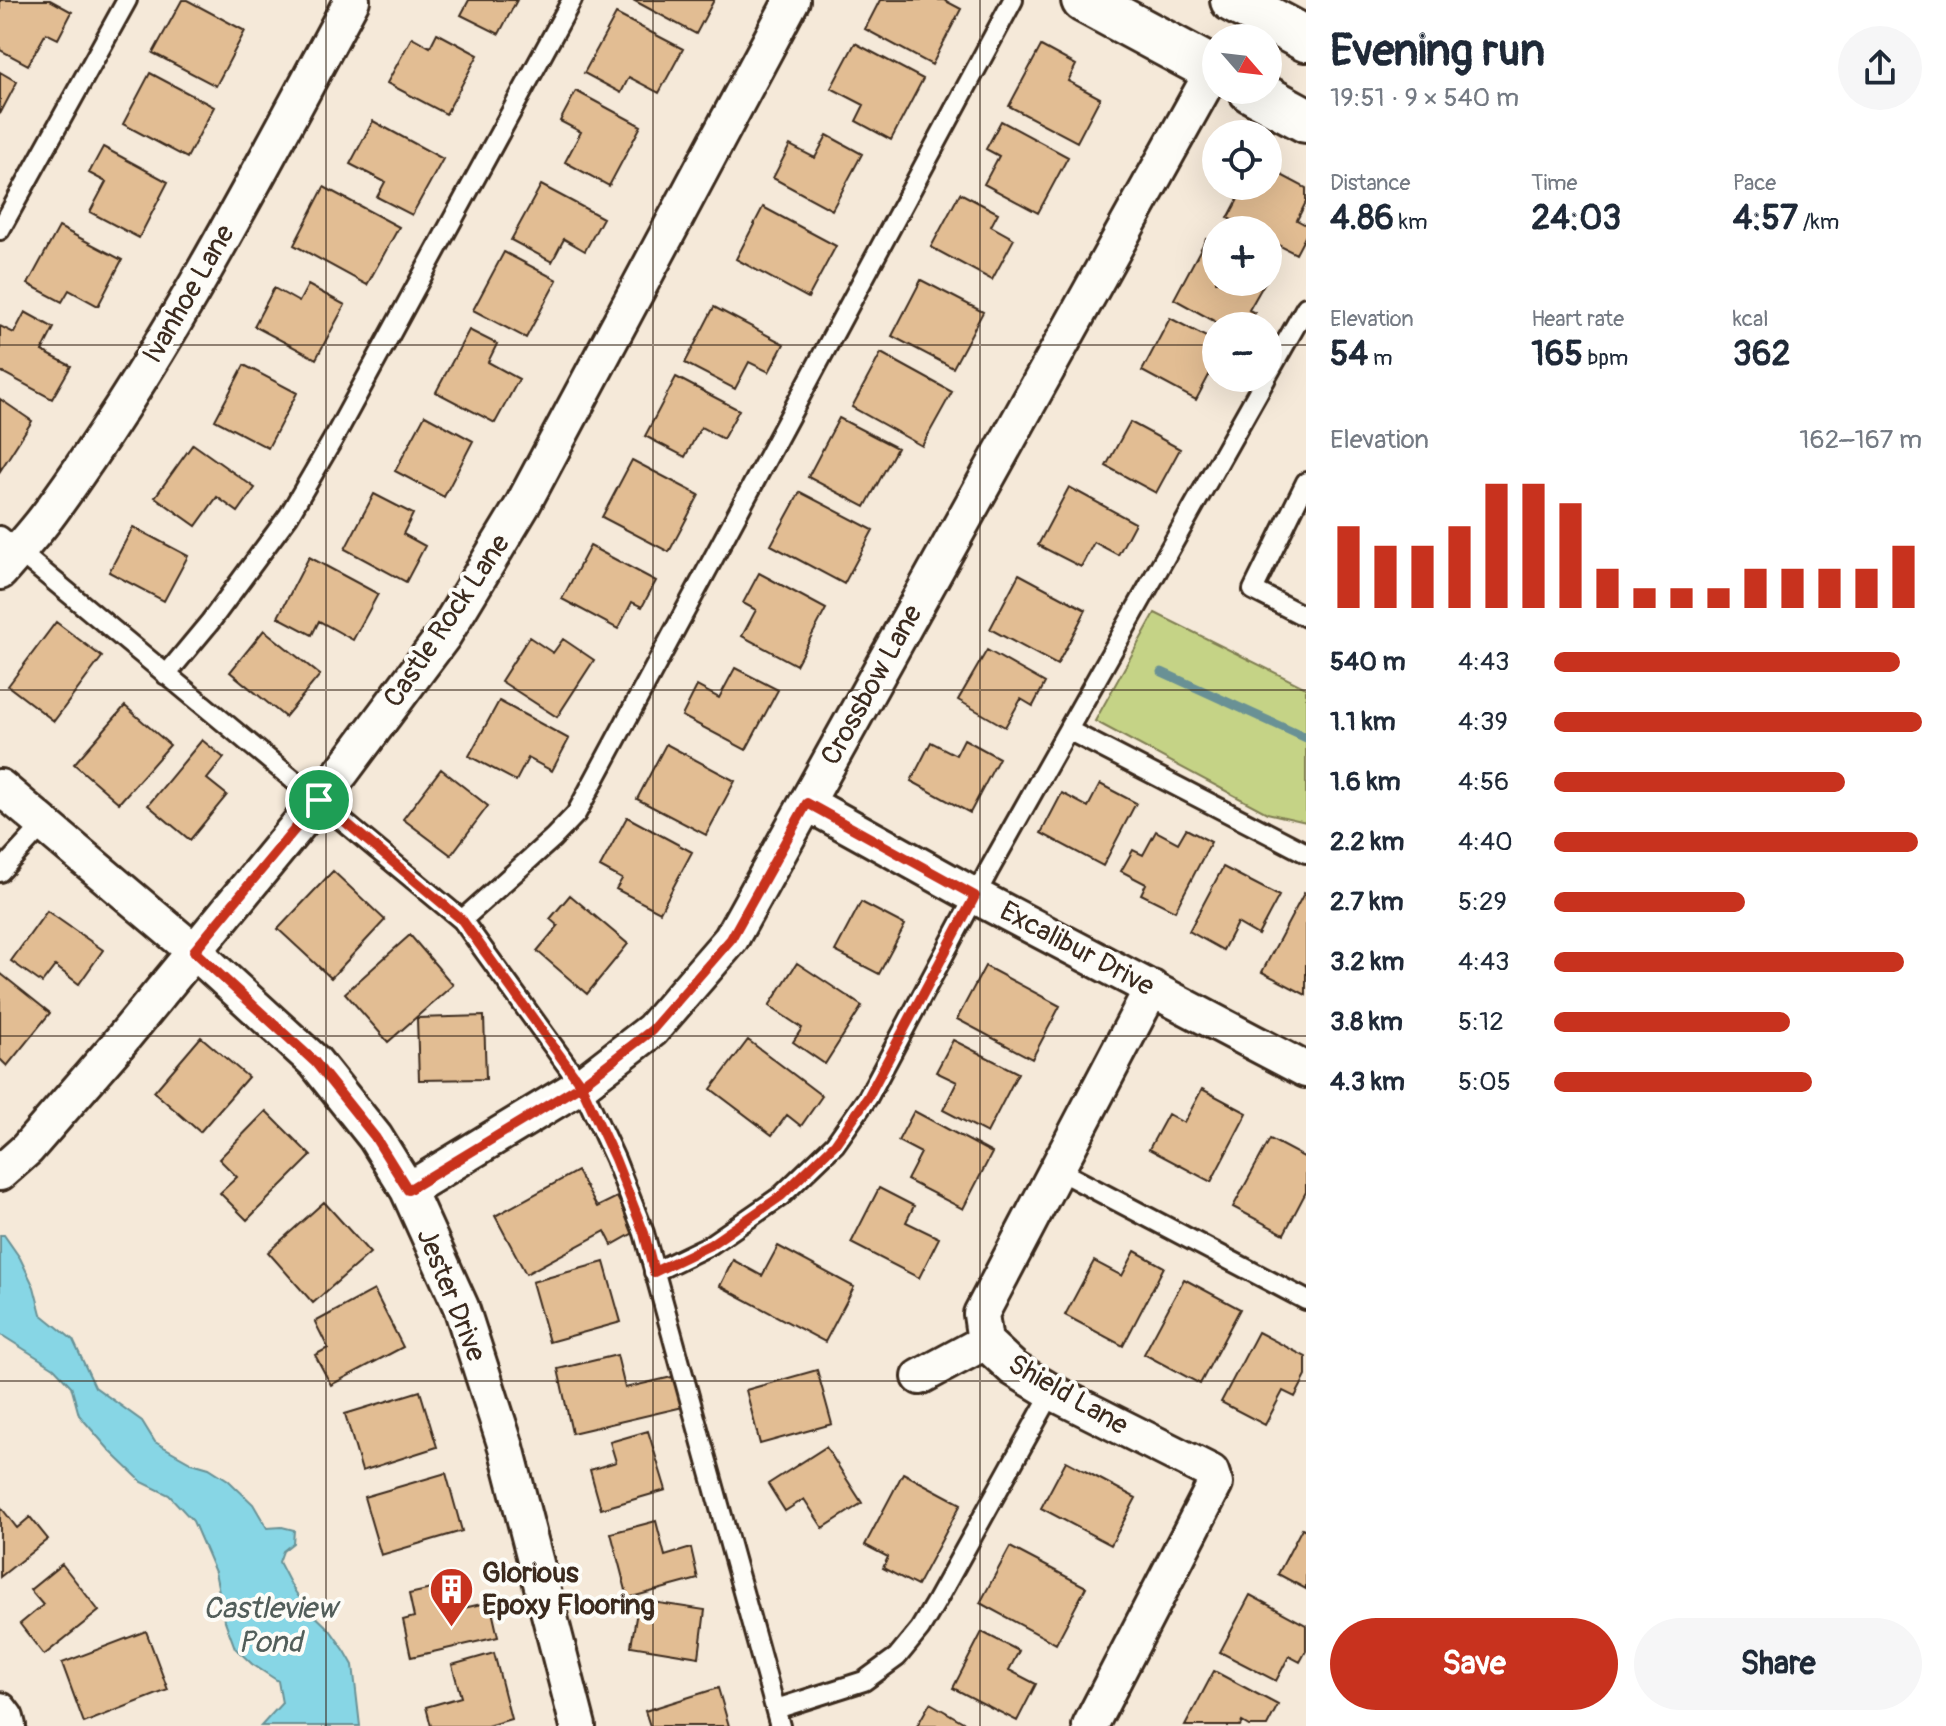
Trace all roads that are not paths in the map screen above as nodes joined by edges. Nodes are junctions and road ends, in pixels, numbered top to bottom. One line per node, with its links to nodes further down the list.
1 (127, 0): 13 (lane)
2 (352, 0): 18 (street, Ivanhoe Lane)
3 (572, 0): 20 (lane)
4 (792, 0): 23 (street, Castle Rock Lane)
5 (1013, 0): 29 (lane)
6 (1084, 0): 9 (main road)
7 (1233, 0): 8 (main road)
8 (1306, 39)
9 (1202, 63)
10 (1202, 93): 24 (street, Crossbow Lane)
11 (1277, 104): 12 (main road)
12 (1306, 120)
13 (0, 230)
14 (1306, 307): 15 (lane)
15 (1282, 349)
16 (1258, 392): 21 (lane)
17 (1306, 482): 19 (lane)
18 (6, 553): 20 (lane)
19 (1306, 617)
20 (166, 675): 23 (lane)
21 (1068, 730): 26 (lane); 28 (lane)
22 (0, 787): 25 (street, Jester Drive)
23 (319, 800): 29 (lane); 30 (street, Castle Rock Lane)
24 (807, 803): 28 (street, Excalibur Drive); 33 (street, Crossbow Lane)
25 (44, 824): 27 (lane); 30 (street, Jester Drive)
26 (1306, 853)
27 (0, 872)
28 (975, 896): 31 (street, Excalibur Drive); 37 (lane)
29 (462, 920): 33 (lane)
30 (194, 951): 35 (street, Castle Rock Lane); 36 (street, Jester Drive)
31 (1152, 988): 32 (street, Excalibur Drive); 34 (street, Shield Lane)
32 (1306, 1070)
33 (581, 1085): 36 (street, Crossbow Lane); 37 (lane)
34 (1056, 1169): 38 (lane); 39 (street, Shield Lane)
35 (0, 1173)
36 (408, 1190): 45 (street, Jester Drive)
37 (654, 1272): 43 (lane)
38 (1306, 1300)
39 (985, 1342): 40 (street); 41 (street, Shield Lane)
40 (920, 1377)
41 (1052, 1392): 43 (lane); 46 (street, Shield Lane)
42 (0, 1710): 44 (street)
43 (778, 1718)
44 (8, 1726)
45 (578, 1726)
46 (1090, 1726)

